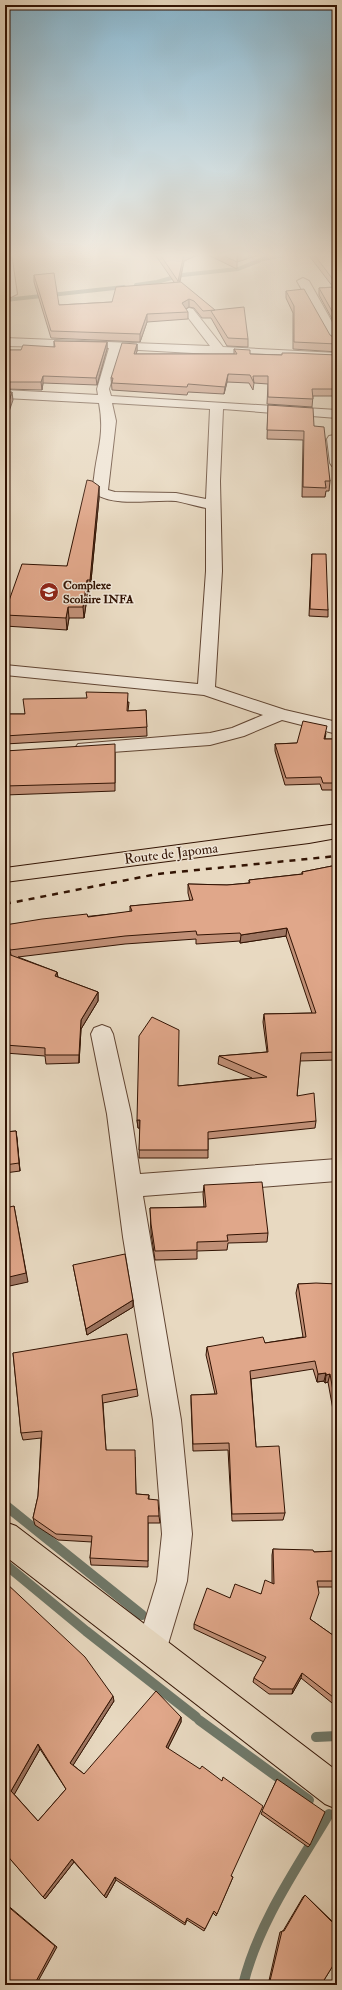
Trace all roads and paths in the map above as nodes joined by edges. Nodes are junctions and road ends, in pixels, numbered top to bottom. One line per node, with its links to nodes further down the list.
1 (112, 346): 2 (street)
2 (116, 346): 4 (street); 7 (street)
3 (216, 346): 4 (street)
4 (220, 351): 5 (street)
5 (337, 357)
6 (5, 394): 7 (street)
7 (106, 400): 8 (street); 12 (street)
8 (217, 405): 9 (street); 12 (street)
9 (337, 414)
10 (334, 439): 11 (street)
11 (337, 463)
12 (214, 505): 14 (street)
13 (5, 670): 14 (street)
14 (206, 690): 15 (street)
15 (280, 714): 16 (street); 17 (street)
16 (337, 728)
17 (70, 749)
18 (337, 831): 19 (main road, Route de Japoma)
19 (5, 875)
20 (102, 1034): 22 (street)
21 (337, 1170): 22 (street)
22 (130, 1186): 24 (street)
23 (5, 1537): 24 (main road)
24 (152, 1650): 25 (main road)
25 (337, 1792)

